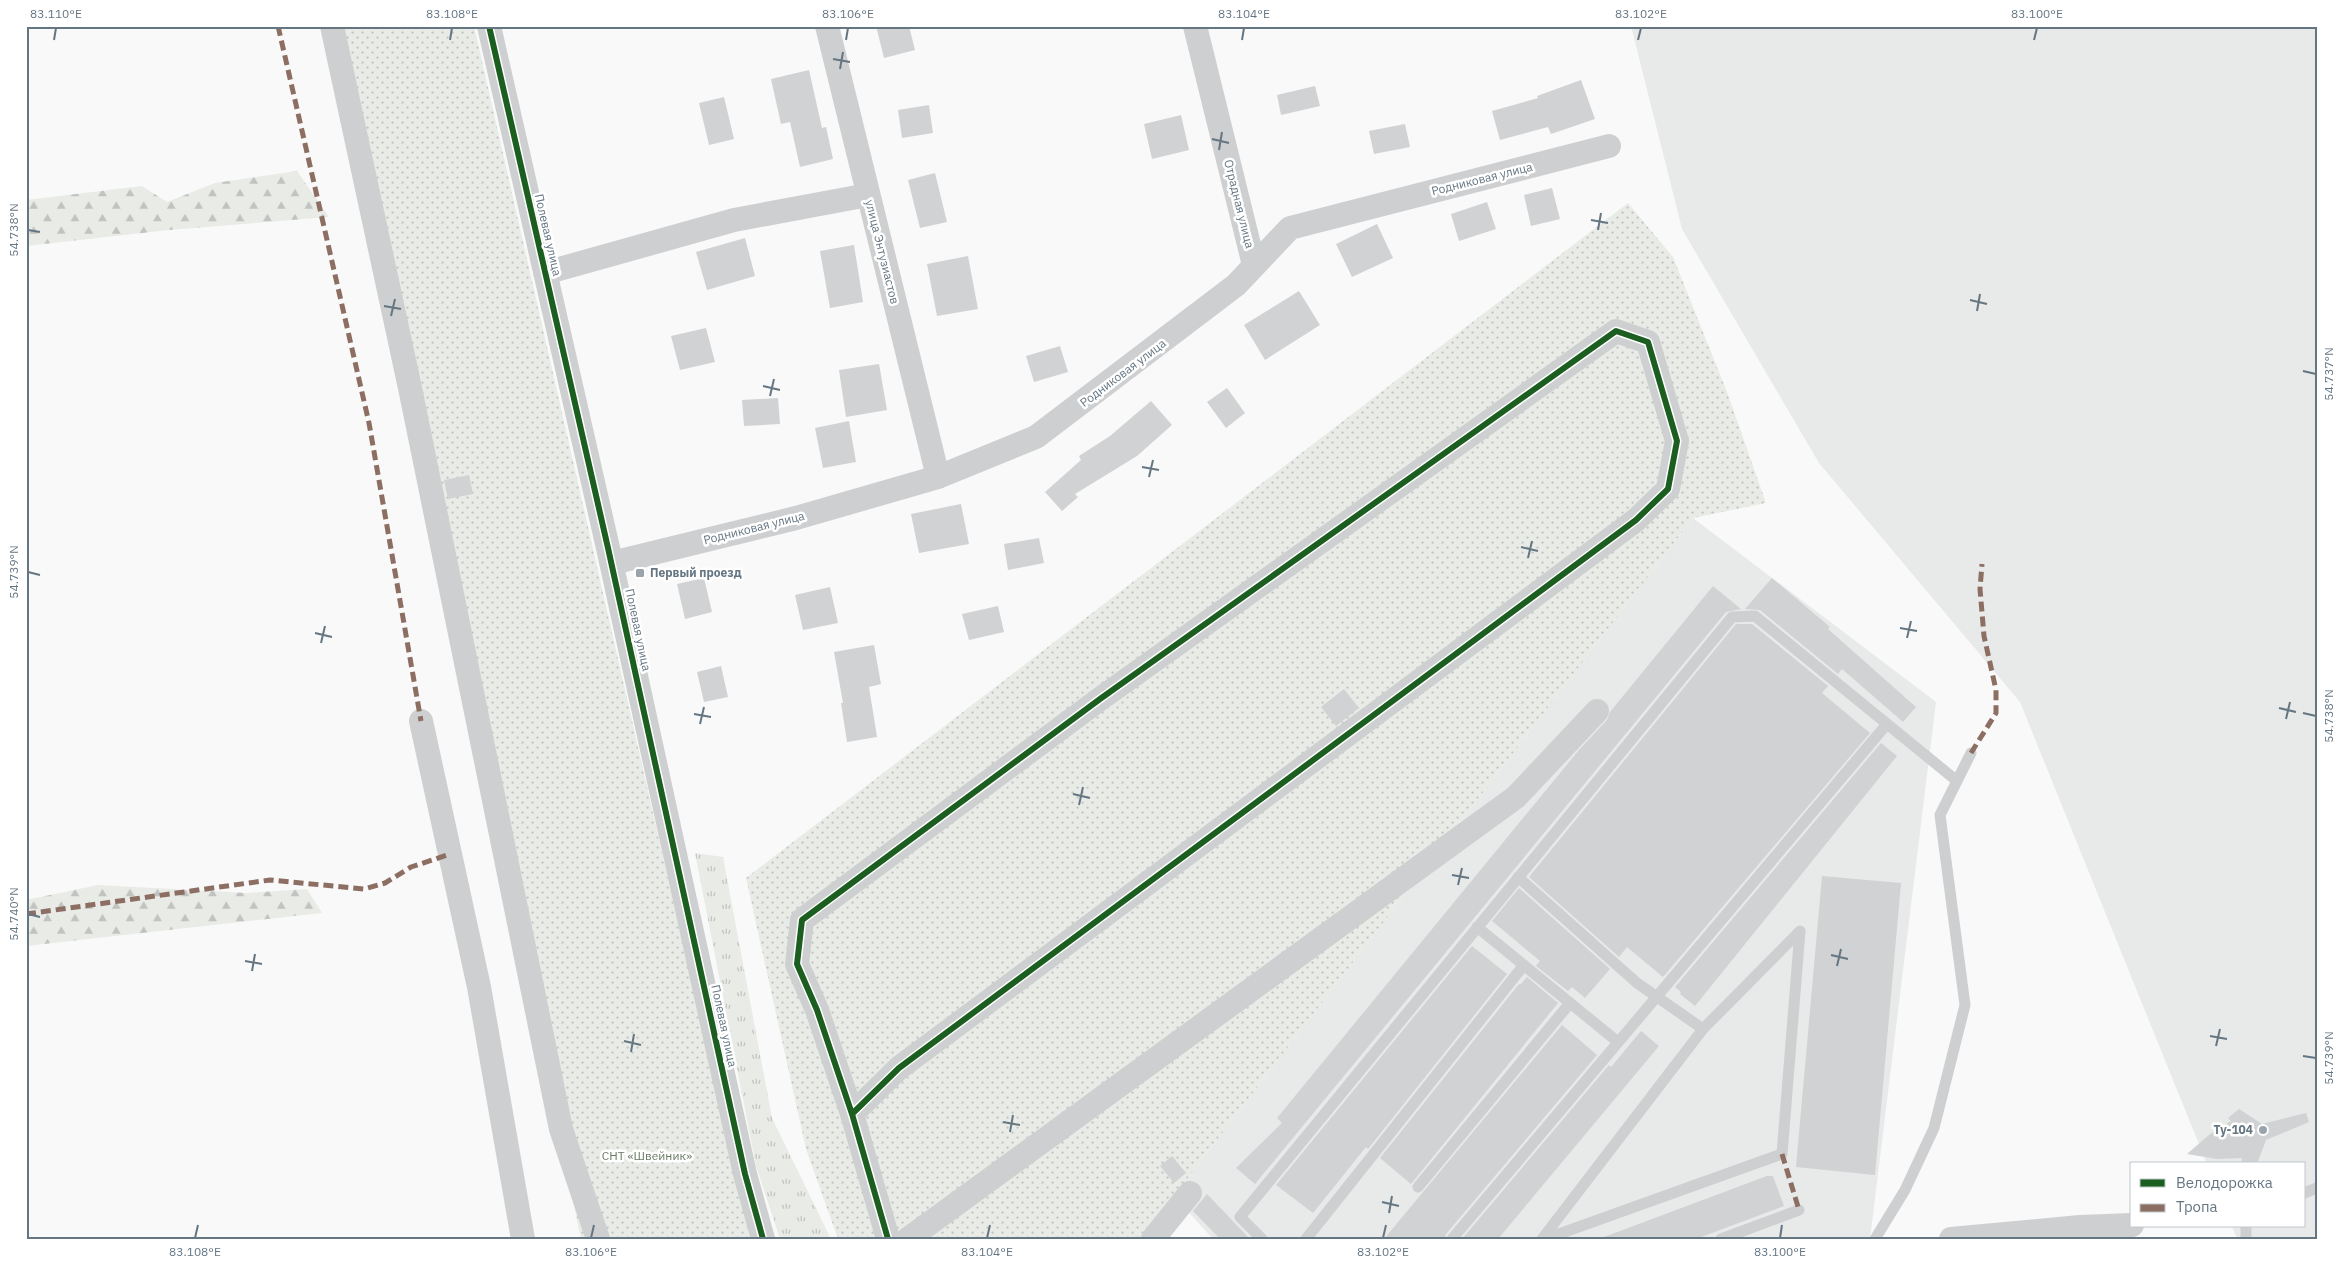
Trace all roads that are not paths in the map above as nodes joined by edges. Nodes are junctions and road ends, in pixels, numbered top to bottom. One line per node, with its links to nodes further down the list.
1 (332, 26): 29 (street)
2 (489, 26): 8 (street, Полевая улица)
3 (826, 26): 6 (street, улица Энтузиастов)
4 (1195, 26): 7 (street, Отрадная улица)
5 (1609, 146): 7 (street, Родниковая улица)
6 (868, 195): 8 (street); 9 (street, улица Энтузиастов)
7 (1254, 265): 9 (street, Родниковая улица)
8 (545, 273): 10 (street, Полевая улица)
9 (938, 477): 10 (street, Родниковая улица)
10 (612, 563): 30 (street, Полевая улица)
11 (1596, 711): 32 (street)
12 (421, 722): 28 (street)
13 (1887, 724): 15 (lane); 16 (lane); 19 (lane)
14 (1971, 753): 15 (lane)
15 (1957, 781): 39 (lane)
16 (1518, 877): 17 (lane); 19 (lane)
17 (1477, 927): 18 (lane); 34 (lane)
18 (1524, 966): 20 (lane); 35 (lane)
19 (1657, 997): 21 (lane); 22 (lane)
20 (1570, 1002): 22 (lane); 24 (lane)
21 (1703, 1029): 37 (lane); 37 (lane)
22 (1618, 1042): 36 (lane)
23 (852, 1114): 23 (street); 31 (street)
24 (1418, 1186)
25 (1190, 1193): 33 (street)
26 (1799, 1210): 38 (lane)
27 (2130, 1225): 40 (street)
28 (523, 1239)
29 (598, 1239)
30 (763, 1239)
31 (888, 1239)
32 (908, 1239)
33 (1154, 1239)
34 (1262, 1239)
35 (1306, 1239)
36 (1452, 1239)
37 (1543, 1239)
38 (1721, 1239)
39 (1875, 1239)
40 (1951, 1239)

